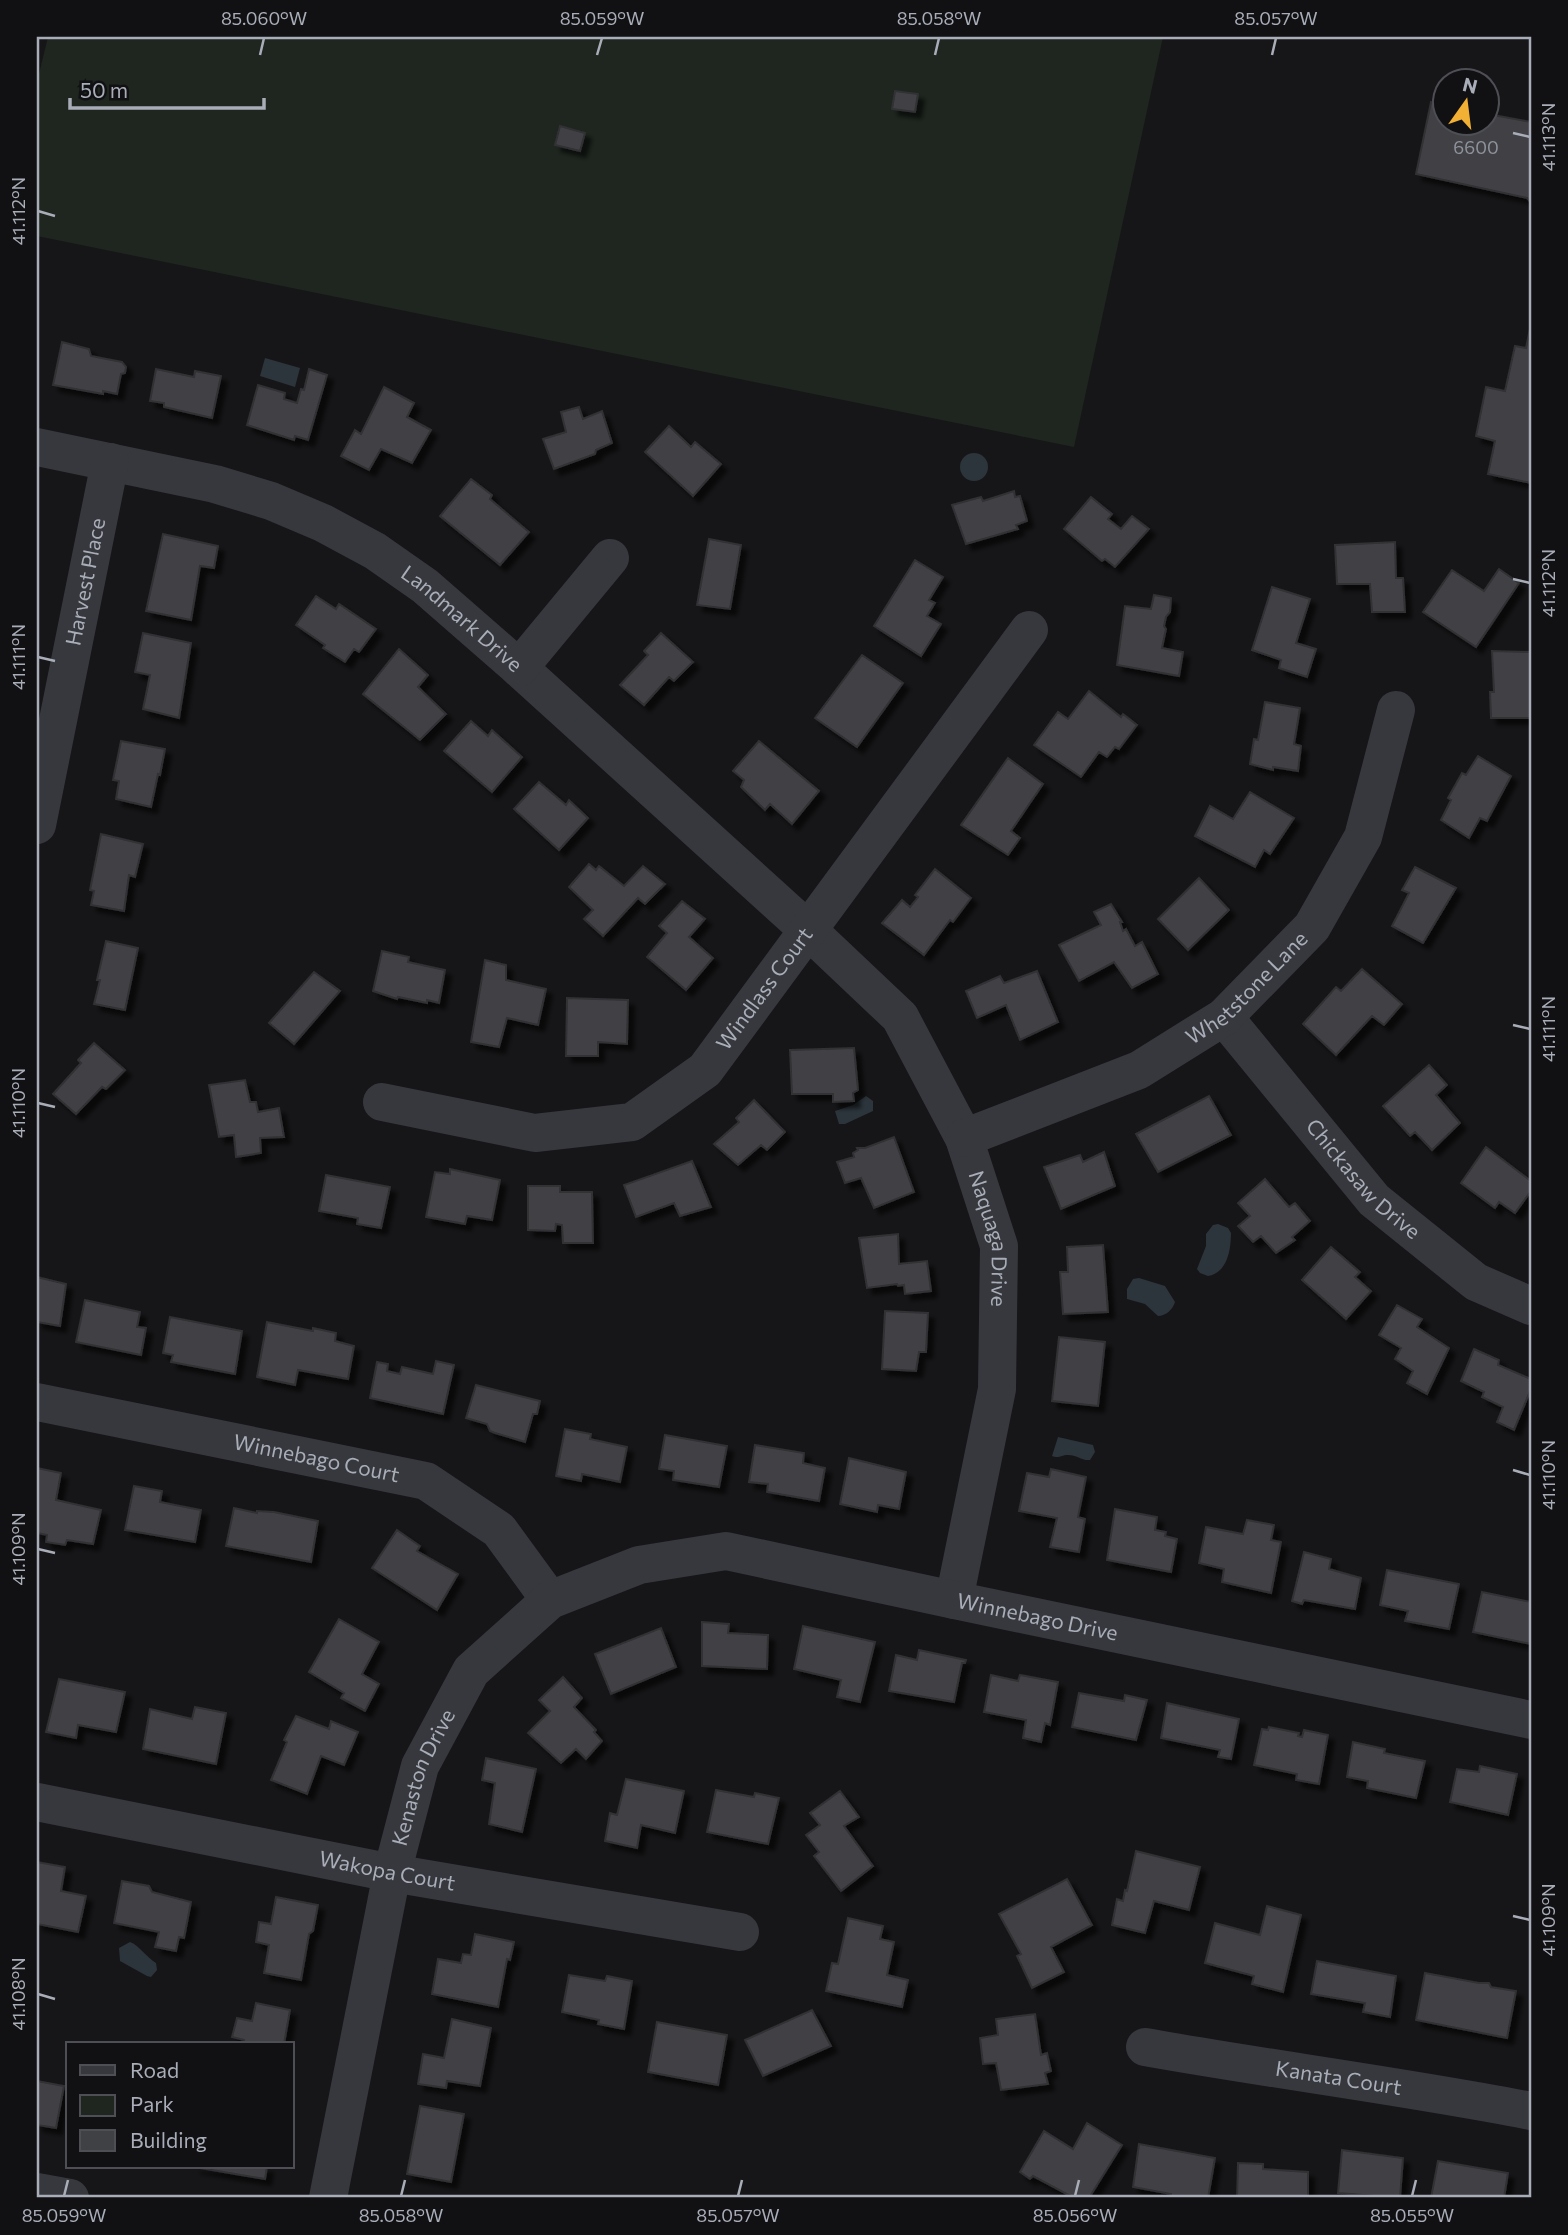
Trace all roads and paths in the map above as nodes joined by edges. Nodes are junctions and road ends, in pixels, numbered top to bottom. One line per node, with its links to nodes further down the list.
1 (37, 447): 2 (street, Landmark Drive)
2 (110, 462): 5 (street, Landmark Drive); 7 (street, Harvest Place)
3 (610, 558): 5 (street)
4 (1029, 630): 8 (street, Windlass Court)
5 (519, 668): 8 (street, Landmark Drive)
6 (1396, 710): 9 (street, Whetstone Lane)
7 (37, 825)
8 (808, 930): 10 (street, Windlass Court); 11 (street, Naquaga Drive)
9 (1224, 1017): 11 (street, Whetstone Lane); 12 (street, Chickasaw Drive)
10 (382, 1102)
11 (964, 1138): 15 (street, Naquaga Drive)
12 (1531, 1306)
13 (37, 1402): 14 (street, Winnebago Court)
14 (550, 1600): 15 (street, Winnebago Drive); 18 (street, Kenaston Drive)
15 (954, 1600): 16 (street, Winnebago Drive)
16 (1531, 1720)
17 (37, 1802): 18 (street, Wakopa Court)
18 (392, 1872): 19 (street, Wakopa Court); 24 (street, Kenaston Drive)
19 (740, 1932)
20 (1145, 2047): 21 (street, Kanata Court)
21 (1531, 2111)
22 (37, 2192): 23 (street)
23 (69, 2198)
24 (328, 2198)

